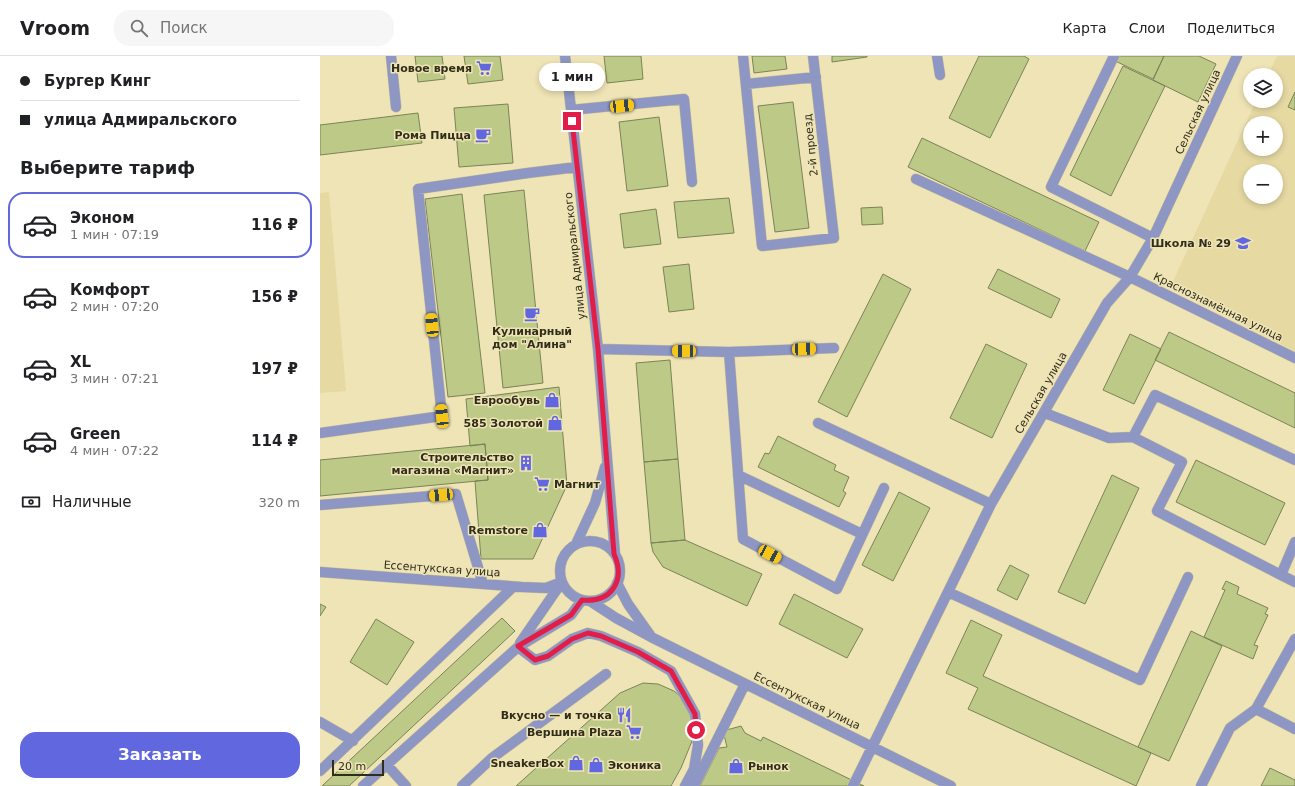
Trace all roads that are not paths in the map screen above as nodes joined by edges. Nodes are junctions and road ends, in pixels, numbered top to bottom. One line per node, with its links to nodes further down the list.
1 (392, 56): 11 (street)
2 (565, 56): 12 (street, улица Адмиральского)
3 (743, 56): 10 (street)
4 (813, 56): 9 (street, 2-й проезд)
5 (937, 56): 8 (street)
6 (1114, 56): 16 (street)
7 (1237, 56): 16 (street, Сельская улица)
8 (940, 75)
9 (816, 77): 10 (street); 10 (street, 2-й проезд)
10 (746, 84)
11 (396, 107)
12 (571, 110): 13 (street, улица Адмиральского); 15 (street)
13 (577, 167): 19 (street, улица Адмиральского); 24 (street)
14 (916, 179): 17 (street, Краснознамённая улица)
15 (692, 182)
16 (1153, 238): 17 (street, Сельская улица)
17 (1130, 277): 21 (street, Краснознамённая улица); 22 (street, Сельская улица)
18 (834, 348): 20 (street)
19 (598, 349): 20 (street); 26 (street, улица Адмиральского)
20 (729, 352): 28 (street)
21 (1295, 358)
22 (1045, 413): 25 (street); 30 (street, Сельская улица)
23 (818, 423): 30 (street)
24 (320, 434)
25 (1133, 438): 27 (street); 37 (street)
26 (607, 453): 34 (street, улица Адмиральского); 35 (street, улица Адмиральского)
27 (1295, 460)
28 (738, 475): 32 (street); 32 (street)
29 (884, 488): 32 (street)
30 (991, 504): 44 (street, Сельская улица)
31 (320, 505): 42 (street)
32 (862, 534)
33 (1295, 542): 37 (street)
34 (576, 544): 35 (street); 39 (street)
35 (614, 554): 40 (street, Ессентукская улица)
36 (320, 572): 42 (street, Ессентукская улица)
37 (1282, 575): 41 (street)
38 (1188, 577): 44 (street)
39 (562, 582): 43 (street, Ессентукская улица); 45 (street, Ессентукская улица); 48 (street)
40 (617, 582): 45 (street); 46 (street, Ессентукская улица)
41 (1295, 582)
42 (483, 584): 43 (street, Ессентукская улица)
43 (514, 587): 54 (street)
44 (948, 592): 55 (street, Сельская улица)
45 (586, 601): 46 (street, Ессентукская улица); 48 (street)
46 (653, 638): 50 (street, Ессентукская улица)
47 (1295, 639): 51 (street)
48 (518, 646): 56 (street); 61 (street)
49 (606, 674): 60 (street)
50 (745, 684): 55 (street, Ессентукская улица); 62 (street)
51 (1256, 709): 53 (street); 65 (street)
52 (320, 722): 54 (street)
53 (1295, 728)
54 (353, 741): 57 (street)
55 (871, 746): 63 (street, Сельская улица); 64 (street, Ессентукская улица)
56 (387, 765): 58 (street); 59 (street)
57 (320, 771)
58 (364, 786)
59 (406, 786)
60 (462, 786)
61 (685, 786)
62 (694, 786)
63 (853, 786)
64 (951, 786)
65 (1201, 786)

